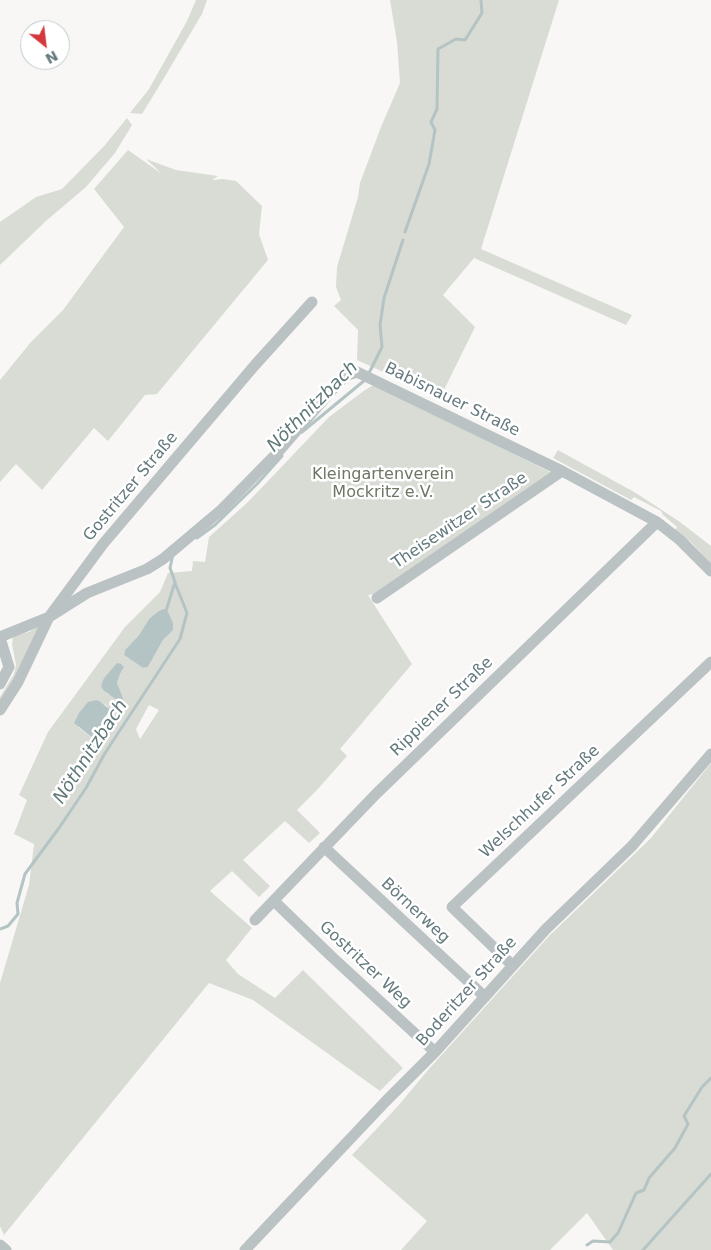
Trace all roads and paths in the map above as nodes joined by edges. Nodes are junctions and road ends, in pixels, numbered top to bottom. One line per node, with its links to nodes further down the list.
1 (312, 302): 6 (street, Gostritzer Straße)
2 (562, 471): 3 (street, Babisnauer Straße); 5 (street, Theisewitzer Straße); 6 (street, Babisnauer Straße)
3 (657, 522): 4 (street, Babisnauer Straße); 12 (street, Rippiener Straße)
4 (711, 571)
5 (377, 598)
6 (49, 617): 7 (street, Babisnauer Straße); 10 (street, Gostritzer Straße)
7 (0, 638): 9 (street)
8 (711, 662): 15 (street, Welschhufer Straße)
9 (0, 684)
10 (0, 710)
11 (711, 754): 15 (street, Boderitzer Straße)
12 (324, 847): 13 (street, Rippiener Straße); 16 (street, Börnerweg)
13 (274, 901): 14 (street, Rippiener Straße); 17 (street, Gostritzer Weg)
14 (255, 920)
15 (512, 965): 16 (street, Boderitzer Straße)
16 (485, 997): 17 (street, Boderitzer Straße)
17 (436, 1052): 20 (street, Boderitzer Straße)
18 (0, 1245): 19 (street)
19 (6, 1250)
20 (245, 1250)

